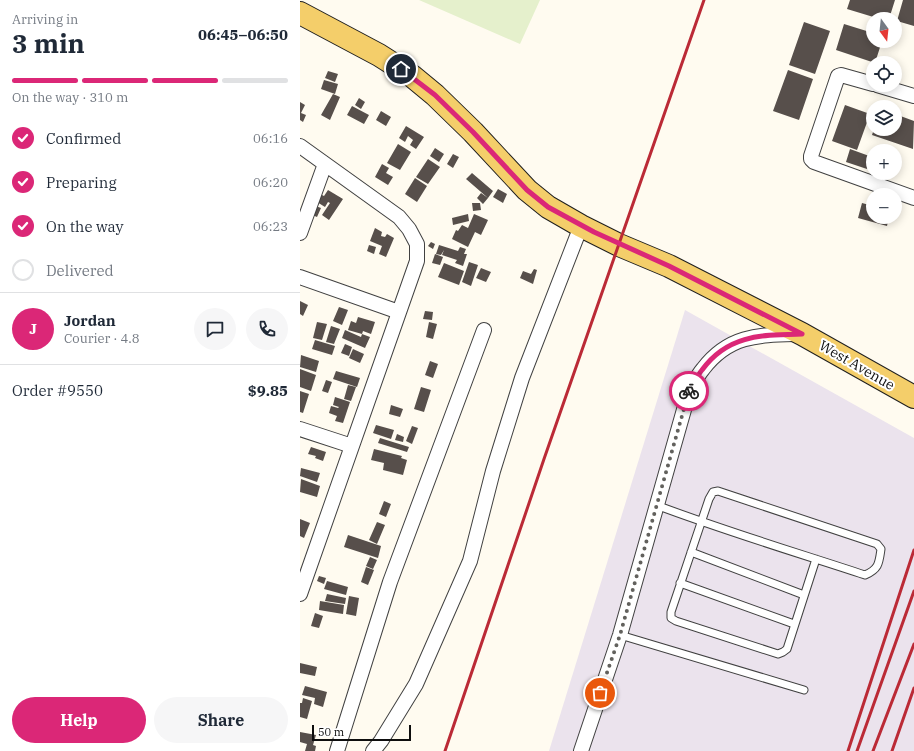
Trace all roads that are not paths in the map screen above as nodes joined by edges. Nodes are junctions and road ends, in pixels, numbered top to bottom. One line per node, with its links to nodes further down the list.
1 (300, 13): 8 (main road, West Avenue)
2 (866, 82): 7 (street)
3 (901, 92): 4 (street)
4 (914, 96)
5 (300, 146): 6 (street)
6 (325, 164): 9 (street); 11 (street)
7 (914, 198)
8 (581, 226): 13 (main road, West Avenue); 28 (street)
9 (300, 232)
10 (300, 278): 11 (street)
11 (399, 312): 16 (street)
12 (484, 330): 27 (street)
13 (802, 334): 14 (main road, West Avenue); 17 (street)
14 (914, 397)
15 (300, 429): 16 (street)
16 (352, 446): 22 (street)
17 (656, 505): 18 (lane); 25 (street)
18 (701, 522): 19 (lane); 20 (lane); 20 (lane)
19 (691, 552): 21 (lane); 23 (lane)
20 (816, 559): 23 (lane)
21 (680, 584): 24 (lane); 24 (lane)
22 (300, 594)
23 (804, 595): 24 (lane)
24 (794, 624)
25 (620, 635): 26 (lane); 29 (street)
26 (804, 690)
27 (337, 751)
28 (373, 751)
29 (581, 751)

